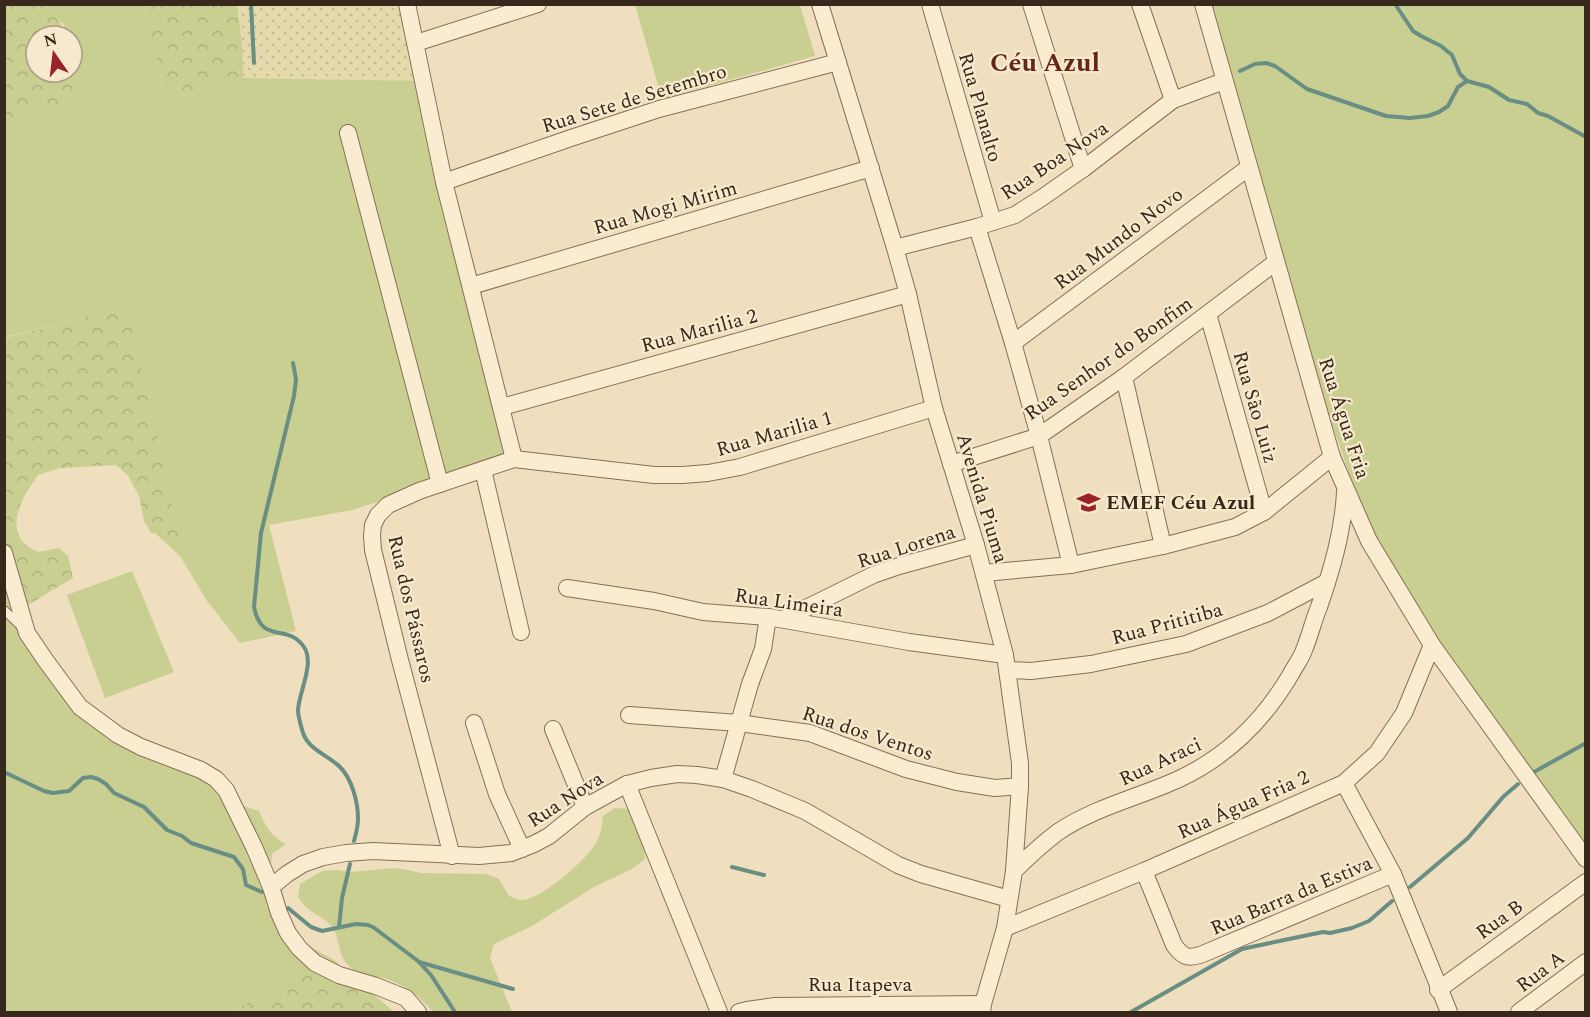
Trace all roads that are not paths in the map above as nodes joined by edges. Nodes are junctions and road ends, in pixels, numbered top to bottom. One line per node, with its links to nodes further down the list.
1 (407, 4): 8 (street)
2 (538, 4): 8 (street)
3 (820, 4): 9 (street, Avenida Piuma)
4 (930, 4): 17 (street, Rua Planalto)
5 (1031, 4): 15 (street)
6 (1140, 4): 11 (street)
7 (1203, 4): 10 (street, Rua Água Fria)
8 (416, 43): 16 (street)
9 (838, 62): 13 (street, Avenida Piuma); 16 (street, Rua Sete de Setembro)
10 (1224, 81): 11 (street, Rua Boa Nova); 14 (street, Rua Água Fria)
11 (1173, 100): 15 (street, Rua Boa Nova)
12 (348, 134): 32 (street)
13 (871, 168): 18 (street, Avenida Piuma); 20 (street, Rua Mogi Mirim)
14 (1248, 168): 19 (street, Rua Água Fria); 23 (street, Rua Mundo Novo)
15 (1083, 169): 17 (street, Rua Boa Nova)
16 (444, 182): 20 (street)
17 (985, 225): 18 (street, Rua Boa Nova); 23 (street, Rua Planalto)
18 (896, 248): 21 (street, Avenida Piuma)
19 (1276, 262): 22 (street, Rua Senhor do Bonfim); 28 (street, Rua Água Fria)
20 (471, 286): 25 (street)
21 (908, 294): 25 (street, Rua Marilia 2); 26 (street, Avenida Piuma)
22 (1208, 314): 24 (street, Rua Senhor do Bonfim); 34 (street, Rua São Luiz)
23 (1013, 343): 27 (street, Rua Planalto)
24 (1124, 377): 27 (street, Rua Senhor do Bonfim); 36 (street)
25 (502, 407): 29 (street)
26 (934, 408): 29 (street, Rua Marilia 1); 30 (street, Avenida Piuma)
27 (1039, 436): 30 (street, Rua Senhor do Bonfim); 38 (street, Rua Planalto)
28 (1332, 458): 33 (street, Rua Água Fria); 34 (street)
29 (514, 459): 31 (street, Rua dos Pássaros)
30 (951, 464): 35 (street, Avenida Piuma)
31 (483, 470): 32 (street, Rua dos Pássaros); 44 (street)
32 (440, 484): 58 (street, Rua dos Pássaros)
33 (1345, 487): 40 (street, Rua Araci); 46 (street, Rua Água Fria)
34 (1264, 512): 36 (street)
35 (976, 545): 39 (street, Avenida Piuma); 43 (street, Rua Lorena)
36 (1163, 546): 38 (street)
37 (4, 552): 45 (street)
38 (1071, 565): 39 (street)
39 (984, 573): 47 (street, Avenida Piuma)
40 (1327, 582): 47 (street, Rua Prititiba); 61 (street, Rua Araci)
41 (567, 588): 43 (street, Rua Limeira)
42 (4, 610): 45 (lane)
43 (776, 618): 47 (street, Rua Limeira); 50 (street)
44 (521, 632)
45 (27, 633): 64 (street)
46 (1432, 645): 53 (street, Rua Água Fria 2); 59 (street, Rua Água Fria)
47 (1006, 662): 55 (street, Avenida Piuma)
48 (629, 715): 50 (street, Rua dos Ventos)
49 (474, 723): 57 (street)
50 (739, 723): 52 (street); 55 (street, Rua dos Ventos)
51 (553, 729): 56 (street)
52 (723, 779): 54 (street, Rua Nova); 65 (street, Rua Nova)
53 (1344, 783): 60 (street, Rua Água Fria 2); 62 (street)
54 (627, 784): 56 (street, Rua Nova); 71 (street)
55 (1020, 786): 61 (street, Avenida Piuma)
56 (585, 807): 57 (street, Rua Nova)
57 (522, 849): 58 (street, Rua Nova)
58 (452, 856): 64 (street, Rua Nova)
59 (1586, 859)
60 (1144, 871): 62 (street, Rua Barra da Estiva); 66 (street, Rua Água Fria 2)
61 (1014, 872): 65 (street, Avenida Piuma)
62 (1393, 874): 68 (street)
63 (1586, 882): 68 (street, Rua B)
64 (271, 887): 70 (street)
65 (1009, 898): 66 (street, Avenida Piuma)
66 (1005, 928): 69 (street, Avenida Piuma)
67 (1586, 962): 74 (street, Rua A)
68 (1438, 990): 73 (street)
69 (982, 1008): 72 (street, Rua Itapeva)
70 (418, 1012)
71 (719, 1012)
72 (739, 1012)
73 (1449, 1012)
74 (1519, 1012)

